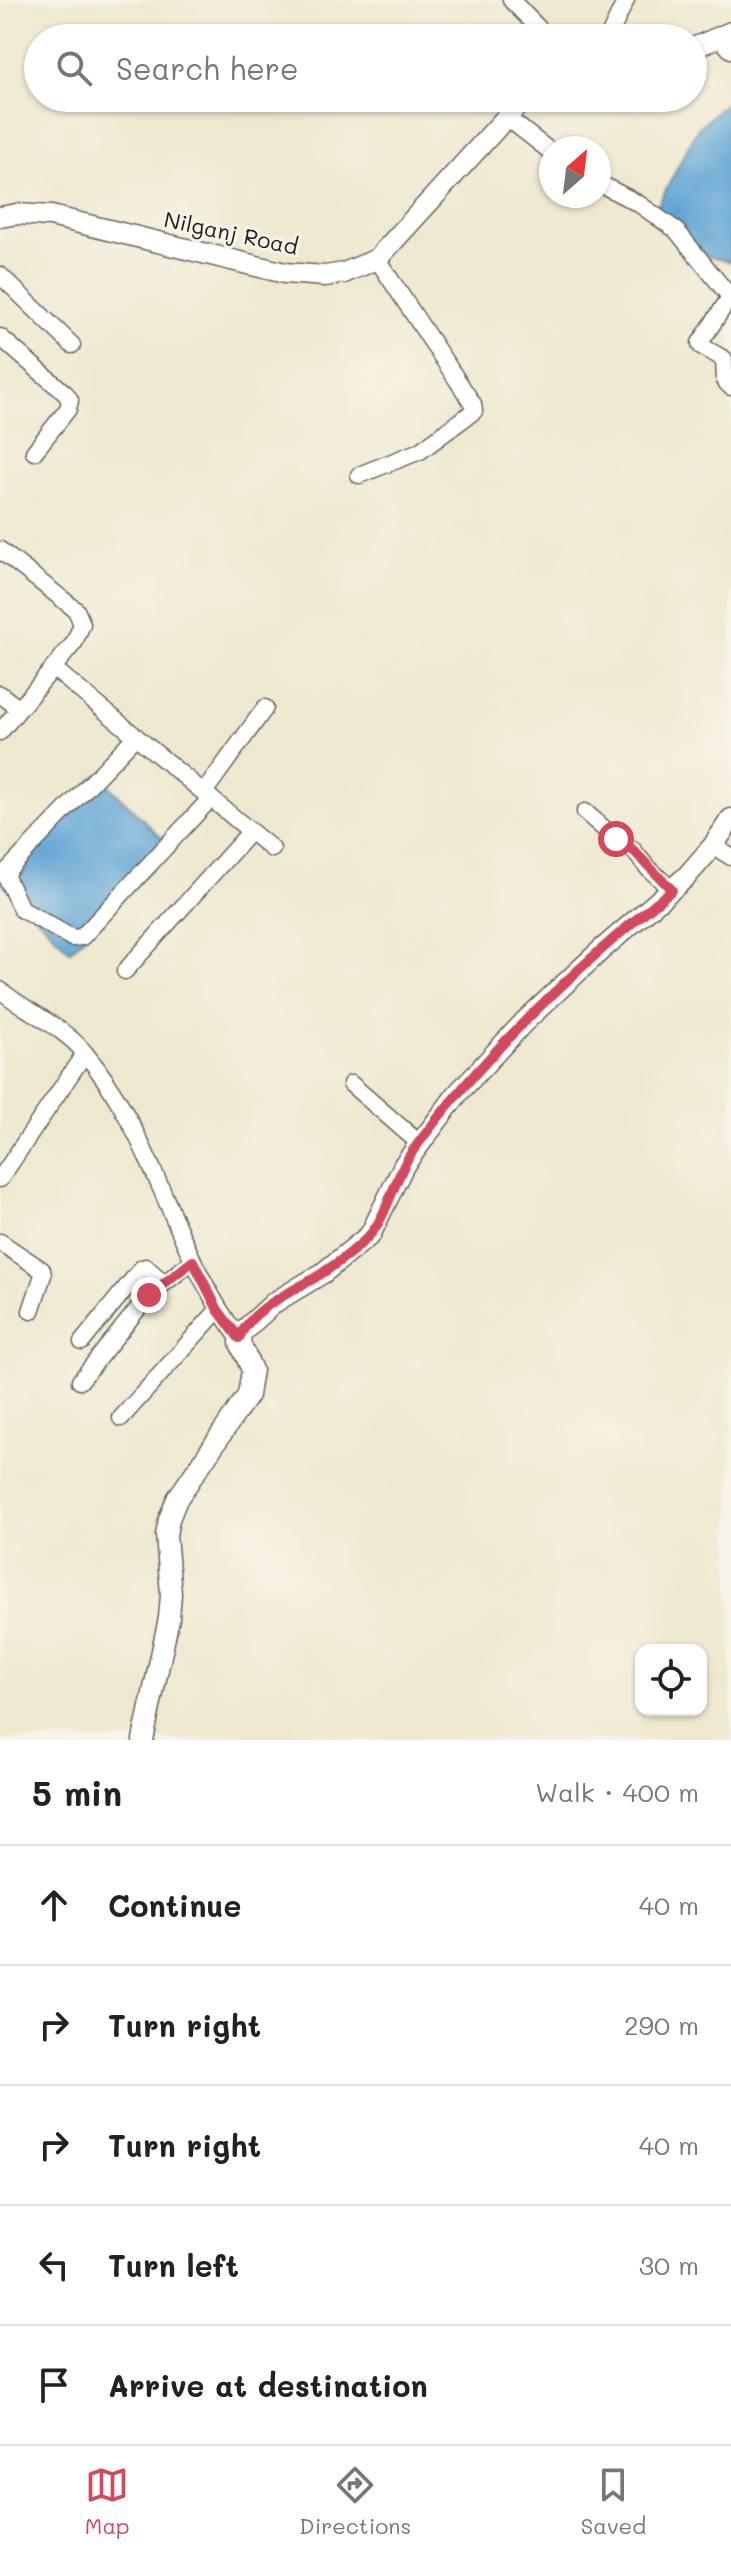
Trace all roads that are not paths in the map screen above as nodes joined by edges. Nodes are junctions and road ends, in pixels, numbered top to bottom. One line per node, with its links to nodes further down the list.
1 (511, 0): 3 (street)
2 (626, 0): 4 (street)
3 (534, 24)
4 (615, 24)
5 (727, 40): 6 (street)
6 (707, 45)
7 (509, 112): 8 (street, Nilganj Road)
8 (505, 116): 9 (street); 12 (street, Nilganj Road)
9 (539, 143)
10 (611, 189): 14 (street)
11 (0, 217): 12 (street, Nilganj Road)
12 (377, 259): 19 (street)
13 (0, 275): 16 (street)
14 (730, 298): 17 (street)
15 (0, 337): 18 (street)
16 (72, 345)
17 (731, 387)
18 (34, 452)
19 (359, 475)
20 (0, 550): 21 (street)
21 (53, 668): 23 (street); 26 (street)
22 (0, 694): 23 (street)
23 (18, 708): 25 (street)
24 (265, 708): 27 (street)
25 (0, 732)
26 (136, 736): 27 (street); 27 (street)
27 (208, 795): 30 (street)
28 (585, 812): 33 (street)
29 (731, 819): 32 (street)
30 (250, 832): 31 (street); 34 (street)
31 (272, 849)
32 (722, 852): 33 (street)
33 (672, 890): 38 (street)
34 (125, 971)
35 (0, 990): 36 (street)
36 (85, 1053): 39 (street); 41 (street)
37 (351, 1084): 38 (street)
38 (419, 1143): 45 (street)
39 (0, 1179)
40 (0, 1242): 44 (street)
41 (193, 1261): 42 (street); 43 (street)
42 (164, 1283): 46 (street); 47 (street)
43 (218, 1310): 45 (street); 48 (street)
44 (31, 1311)
45 (239, 1338): 49 (street)
46 (82, 1342)
47 (80, 1381)
48 (121, 1418)
49 (143, 1740)

